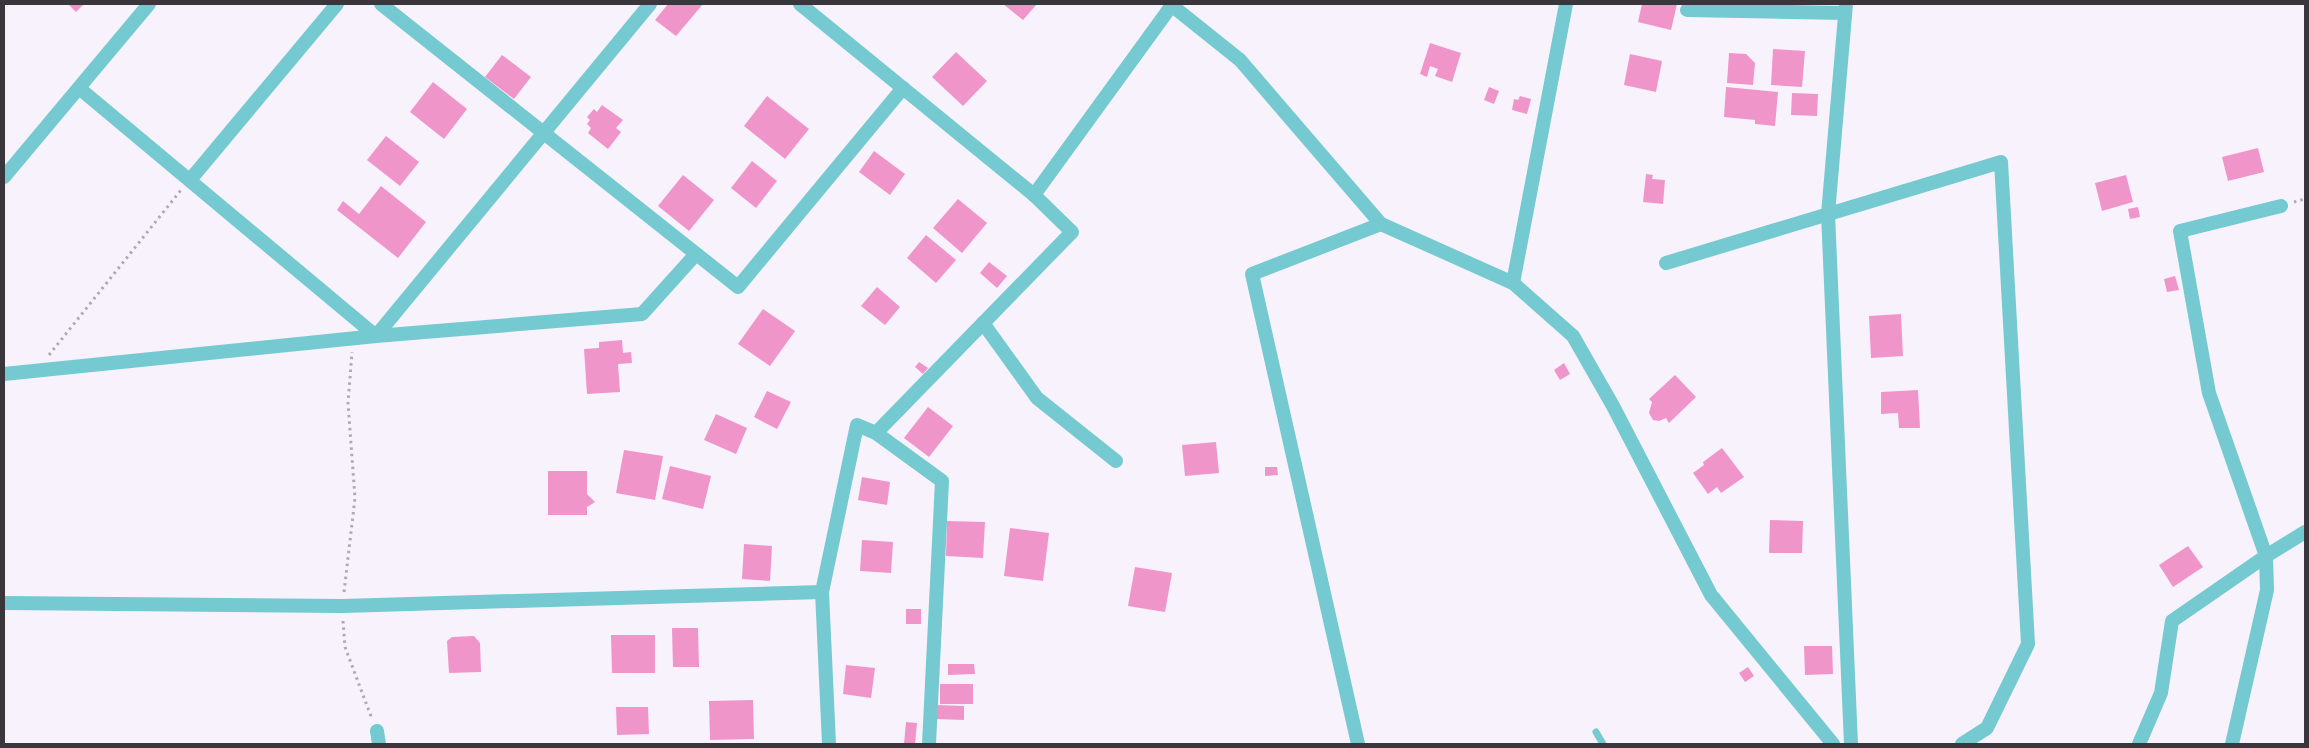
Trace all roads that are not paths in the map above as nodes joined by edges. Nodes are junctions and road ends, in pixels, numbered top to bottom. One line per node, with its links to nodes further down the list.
1 (149, 4): 10 (street)
2 (337, 4): 14 (street)
3 (381, 4): 12 (street)
4 (650, 4): 12 (street)
5 (800, 4): 11 (street)
6 (1566, 4): 21 (street)
7 (1171, 5): 15 (street); 18 (street)
8 (1846, 9): 9 (street); 17 (street)
9 (1687, 10)
10 (79, 88): 13 (street); 14 (street)
11 (903, 88): 15 (street); 19 (street)
12 (543, 133): 19 (street); 23 (street)
13 (4, 177)
14 (190, 180): 23 (street)
15 (1034, 195): 22 (street)
16 (2281, 206): 28 (street)
17 (1828, 214): 20 (street); 37 (street); 38 (street)
18 (1381, 224): 21 (street); 34 (street)
19 (696, 254): 23 (street)
20 (1666, 263)
21 (1513, 283): 36 (street)
22 (984, 323): 25 (street); 26 (street)
23 (376, 336): 24 (street)
24 (4, 374)
25 (876, 433): 29 (street); 33 (street)
26 (1116, 461)
27 (2305, 532): 28 (street)
28 (2266, 556): 39 (street); 40 (street)
29 (822, 592): 30 (street); 32 (street)
30 (4, 603)
31 (1596, 732): 35 (lane)
32 (829, 744)
33 (929, 744)
34 (1358, 744)
35 (1603, 744)
36 (1833, 744)
37 (1851, 744)
38 (1962, 744)
39 (2139, 744)
40 (2232, 744)

